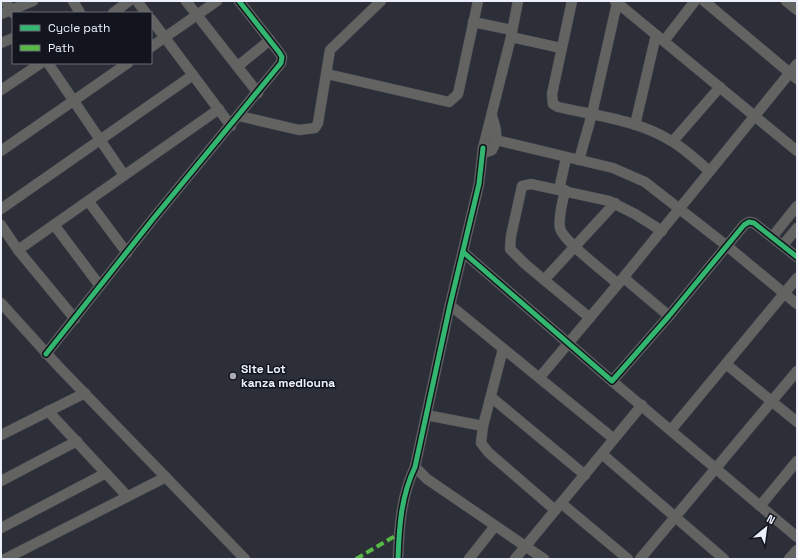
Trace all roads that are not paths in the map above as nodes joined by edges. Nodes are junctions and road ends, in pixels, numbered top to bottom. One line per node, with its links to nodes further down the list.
1 (6, 1): 18 (street)
2 (33, 1): 18 (street)
3 (73, 1): 19 (street)
4 (129, 1): 20 (street)
5 (137, 1): 21 (street)
6 (186, 1): 23 (street)
7 (217, 1): 23 (street)
8 (239, 1): 30 (street)
9 (381, 1): 40 (street)
10 (478, 1): 25 (street)
11 (518, 1): 26 (street)
12 (572, 1): 33 (street)
13 (695, 1): 29 (street)
14 (704, 1): 41 (street)
15 (786, 1): 17 (street)
16 (616, 2): 29 (street); 47 (street)
17 (797, 10)
18 (12, 12): 22 (street)
19 (79, 12)
20 (114, 12)
21 (145, 12)
22 (1, 14)
23 (197, 15): 28 (street); 38 (street)
24 (152, 20): 28 (street)
25 (473, 22): 26 (street); 40 (street)
26 (512, 34): 33 (street); 52 (street)
27 (12, 38): 31 (street)
28 (165, 38): 32 (street); 39 (street)
29 (660, 38): 42 (street); 50 (street)
30 (270, 40): 38 (street); 44 (street)
31 (1, 43)
32 (152, 46)
33 (561, 48): 47 (street)
34 (39, 64): 43 (street)
35 (49, 64): 45 (street)
36 (127, 64): 45 (street)
37 (797, 64): 41 (street)
38 (238, 66): 44 (street)
39 (193, 74): 46 (street); 53 (street)
40 (327, 74): 48 (street)
41 (793, 76): 49 (street)
42 (720, 87): 49 (street); 54 (street)
43 (1, 90)
44 (258, 93): 48 (street)
45 (73, 101): 53 (street); 55 (street)
46 (219, 109): 51 (street); 60 (street)
47 (592, 114): 50 (street); 58 (street)
48 (239, 116): 51 (street)
49 (755, 116): 56 (street); 59 (street)
50 (635, 125): 54 (street)
51 (231, 126): 77 (street)
52 (493, 134): 57 (street); 76 (street)
53 (100, 140): 60 (street); 66 (street)
54 (673, 141): 59 (street)
55 (1, 151)
56 (797, 151)
57 (566, 158): 58 (street); 61 (street)
58 (579, 160): 65 (street)
59 (709, 171): 65 (street)
60 (124, 176): 62 (street)
61 (562, 190): 63 (street); 73 (street); 80 (street)
62 (89, 202): 68 (street); 77 (street)
63 (615, 203): 70 (street); 73 (street)
64 (797, 206): 71 (street)
65 (680, 208): 70 (street); 74 (street)
66 (1, 209)
67 (1, 224): 75 (street)
68 (55, 226): 75 (street); 82 (street)
69 (797, 228): 72 (street)
70 (662, 231): 81 (street)
71 (773, 236): 72 (street); 74 (street)
72 (783, 245): 78 (street)
73 (574, 246): 80 (street); 81 (street)
74 (727, 246): 83 (street); 87 (street)
75 (18, 250): 89 (street)
76 (463, 252): 86 (street); 90 (street)
77 (127, 253): 82 (street)
78 (797, 257)
79 (797, 278): 83 (street)
80 (544, 280): 88 (street)
81 (621, 281): 87 (street); 88 (street)
82 (100, 286): 89 (street)
83 (784, 294): 85 (street); 93 (street)
84 (1, 302): 92 (street)
85 (797, 304)
86 (450, 305): 91 (street); 102 (street)
87 (669, 316): 96 (street)
88 (590, 318): 90 (street)
89 (74, 319): 92 (street)
90 (570, 343): 95 (street); 96 (street)
91 (503, 348): 95 (street); 98 (street)
92 (46, 354): 97 (street)
93 (726, 364): 99 (street); 105 (street)
94 (797, 371): 99 (street)
95 (540, 377): 107 (street)
96 (612, 381): 100 (street)
97 (85, 393): 101 (street); 115 (street)
98 (491, 397): 104 (street); 114 (street)
99 (772, 402): 103 (street); 112 (street)
100 (642, 406): 105 (street); 107 (street)
101 (48, 411): 106 (street); 108 (street)
102 (426, 415): 104 (street); 111 (street)
103 (797, 422)
104 (483, 426): 119 (street)
105 (671, 430): 112 (street)
106 (1, 435)
107 (614, 439): 109 (street)
108 (77, 441): 113 (street); 116 (street)
109 (602, 454): 114 (street); 120 (street)
110 (797, 461): 118 (street)
111 (415, 468): 121 (street); 128 (street)
112 (717, 469): 118 (street); 120 (street)
113 (106, 473): 117 (street); 122 (street)
114 (585, 475): 119 (street)
115 (166, 477): 117 (street); 127 (street)
116 (1, 481)
117 (127, 496): 126 (street)
118 (760, 506): 123 (street)
119 (558, 507): 124 (street); 132 (street)
120 (676, 517): 133 (street); 134 (street)
121 (494, 526): 124 (street); 129 (street)
122 (1, 528)
123 (797, 537)
124 (525, 547): 130 (street); 131 (street)
125 (797, 550): 135 (street)
126 (5, 559)
127 (245, 559)
128 (398, 559)
129 (469, 559)
130 (515, 559)
131 (544, 559)
132 (628, 559)
133 (640, 559)
134 (724, 559)
135 (790, 559)

